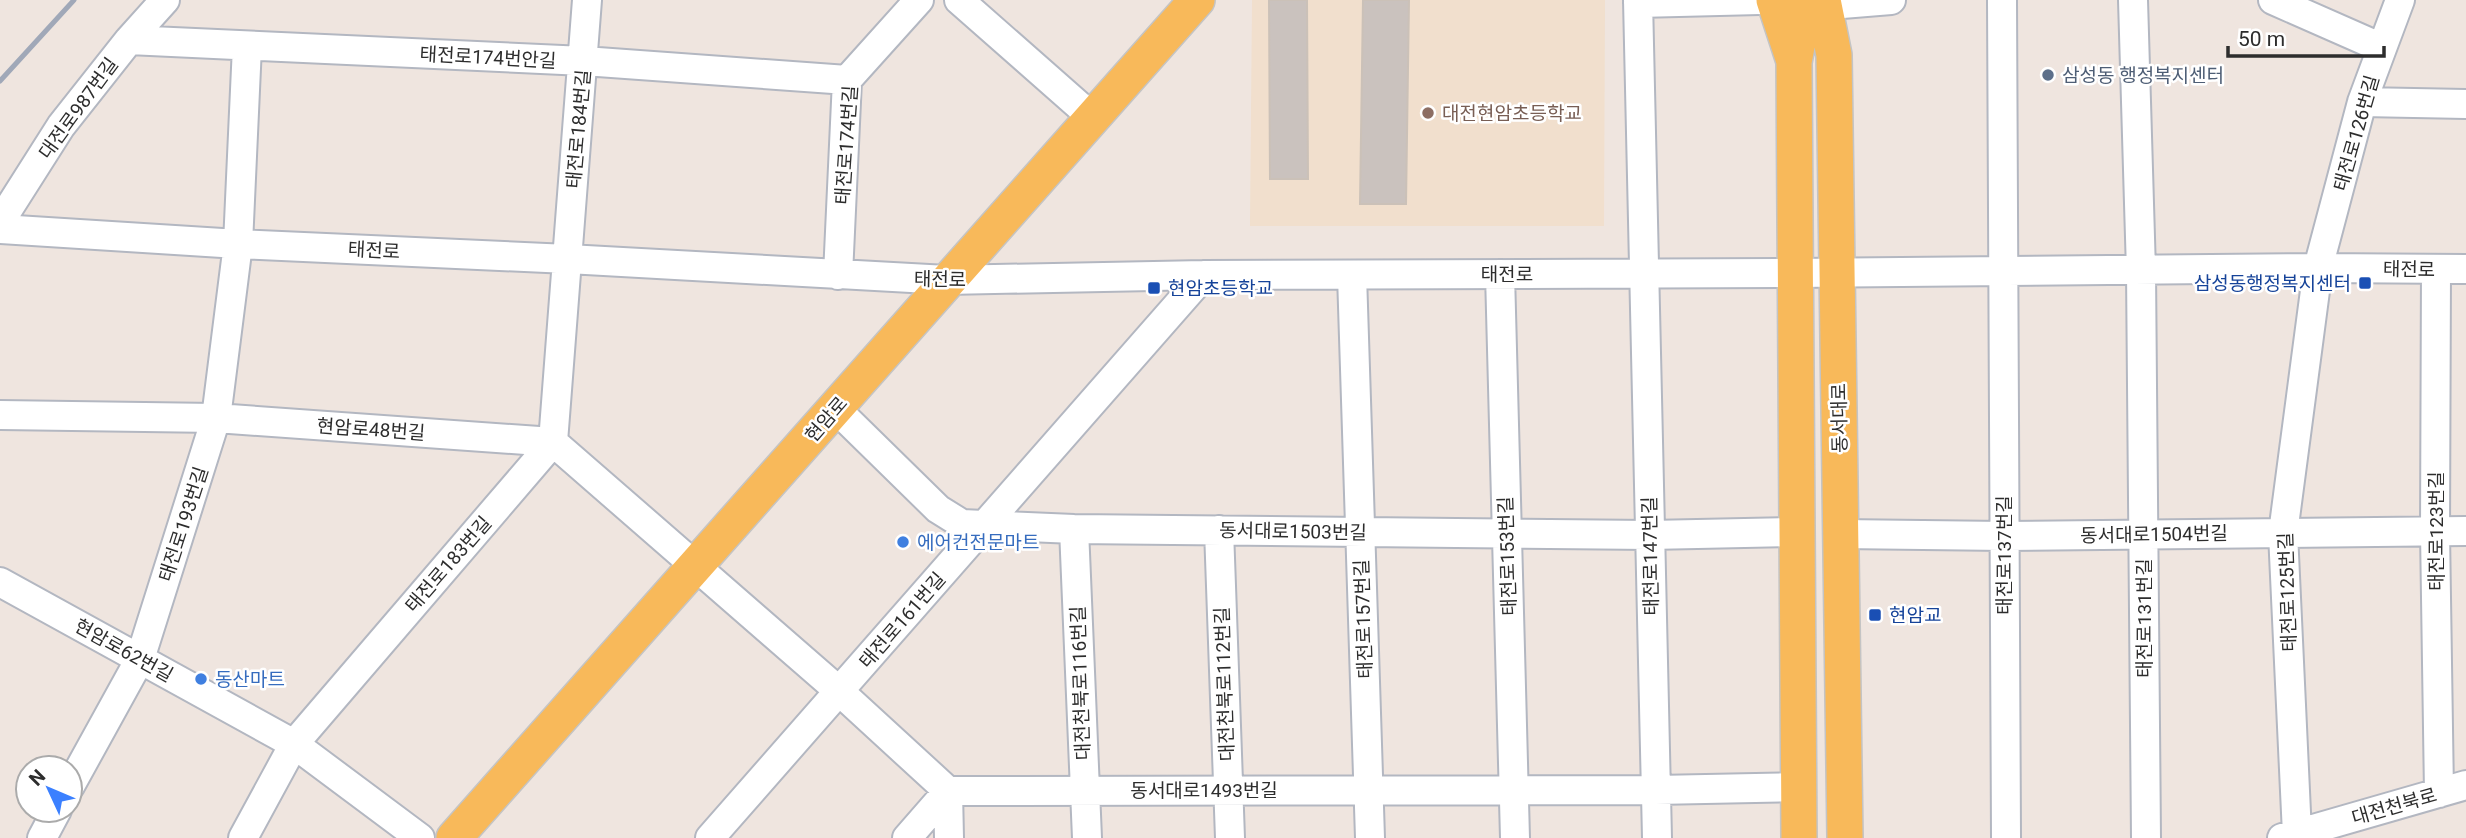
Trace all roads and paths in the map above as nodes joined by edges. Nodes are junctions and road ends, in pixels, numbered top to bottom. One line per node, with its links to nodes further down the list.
1 (165, 0): 16 (street, 대전로987번길)
2 (587, 0): 19 (street, 태전로184번길)
3 (919, 0): 21 (street, 태전로174번길)
4 (959, 0): 24 (street)
5 (1197, 0): 24 (main road, 현암로)
6 (1760, 0): 14 (street)
7 (1774, 0): 20 (main road)
8 (1803, 0): 20 (main road)
9 (1891, 0): 15 (street)
10 (2002, 0): 33 (street)
11 (2133, 0): 32 (street)
12 (2273, 0): 18 (street)
13 (2400, 0): 18 (street, 태전로126번길)
14 (1638, 1): 37 (street)
15 (1836, 1): 35 (main road, 동서대로)
16 (129, 40): 17 (street, 태전로174번안길); 25 (street, 대전로987번길)
17 (247, 46): 19 (street, 태전로174번안길); 27 (street)
18 (2382, 48): 22 (street, 태전로126번길)
19 (584, 61): 21 (street, 태전로174번안길); 28 (street, 태전로184번길)
20 (1794, 62): 34 (main road)
21 (847, 80): 38 (street, 태전로174번길)
22 (2362, 102): 23 (street); 29 (street, 태전로126번길)
23 (2466, 104)
24 (1093, 118): 41 (main road, 현암로)
25 (0, 222)
26 (0, 229): 27 (street, 태전로)
27 (239, 244): 28 (street, 태전로); 44 (street, 태전로193번길)
28 (568, 259): 38 (street, 태전로); 45 (street)
29 (2318, 268): 30 (street, 태전로); 32 (street, 태전로); 53 (street, 태전로125번길)
30 (2436, 269): 31 (street, 태전로); 52 (street, 태전로123번길)
31 (2466, 269)
32 (2141, 271): 33 (street, 태전로); 56 (street, 태전로131번길)
33 (2002, 272): 35 (street, 태전로); 58 (street, 태전로137번길)
34 (1795, 273): 35 (street, 태전로); 37 (street, 태전로); 51 (main road)
35 (1837, 273): 55 (main road, 동서대로)
36 (1500, 274): 37 (street, 태전로); 40 (street, 태전로); 54 (street, 태전로153번길)
37 (1643, 274): 57 (street, 태전로147번길)
38 (838, 275): 41 (street, 태전로)
39 (1204, 275): 40 (street, 태전로); 41 (street, 태전로); 46 (street, 태전로161번길)
40 (1352, 275): 50 (street, 태전로157번길)
41 (947, 280): 42 (main road, 현암로)
42 (835, 408): 46 (street, 동서대로1503번길); 59 (main road, 현암로)
43 (0, 415): 44 (street, 현암로48번길)
44 (216, 418): 45 (street, 현암로48번길); 61 (street, 태전로193번길)
45 (553, 442): 59 (street); 63 (street, 태전로183번길)
46 (984, 526): 47 (street, 동서대로1503번길); 62 (street, 태전로161번길)
47 (1074, 528): 48 (street, 동서대로1503번길); 67 (street, 대전천북로116번길)
48 (1219, 530): 50 (street, 동서대로1503번길); 68 (street, 대전천북로112번길)
49 (2466, 531): 52 (street, 동서대로1504번길)
50 (1360, 532): 54 (street, 동서대로1503번길); 69 (street, 태전로157번길)
51 (1797, 532): 57 (street, 동서대로1503번길); 66 (main road)
52 (2435, 532): 53 (street, 동서대로1504번길); 73 (street, 태전로123번길)
53 (2283, 533): 56 (street, 동서대로1504번길); 74 (street, 태전로125번길)
54 (1507, 534): 57 (street, 동서대로1503번길); 70 (street, 태전로153번길)
55 (1841, 534): 58 (street, 동서대로1504번길); 87 (main road, 동서대로)
56 (2144, 534): 58 (street, 동서대로1504번길); 89 (street, 태전로131번길)
57 (1650, 535): 71 (street, 태전로147번길)
58 (2004, 536): 88 (street, 태전로137번길)
59 (696, 566): 62 (street); 77 (main road, 현암로)
60 (0, 582): 61 (street, 현암로62번길)
61 (140, 659): 63 (street, 현암로62번길); 64 (street, 태전로193번길)
62 (839, 691): 72 (street); 78 (street, 태전로161번길)
63 (294, 744): 75 (street, 태전로183번길); 76 (street, 현암로62번길)
64 (84, 761)
65 (2466, 785): 73 (street, 대전천북로)
66 (1798, 787): 71 (street, 동서대로1493번길); 86 (main road)
67 (1085, 790): 68 (street, 동서대로1493번길); 72 (street, 동서대로1493번길); 81 (street, 대전천북로116번길)
68 (1228, 790): 69 (street, 동서대로1493번길); 82 (street, 대전천북로112번길)
69 (1369, 790): 70 (street, 동서대로1493번길); 83 (street, 태전로157번길)
70 (1514, 790): 71 (street, 동서대로1493번길); 84 (street, 태전로153번길)
71 (1656, 790): 85 (street, 태전로147번길)
72 (948, 791): 79 (street); 80 (street)
73 (2438, 793): 74 (street, 대전천북로)
74 (2289, 836)
75 (243, 838)
76 (419, 838)
77 (454, 838)
78 (710, 838)
79 (906, 838)
80 (949, 838)
81 (1087, 838)
82 (1230, 838)
83 (1370, 838)
84 (1515, 838)
85 (1657, 838)
86 (1799, 838)
87 (1845, 838)
88 (2006, 838)
89 (2146, 838)

